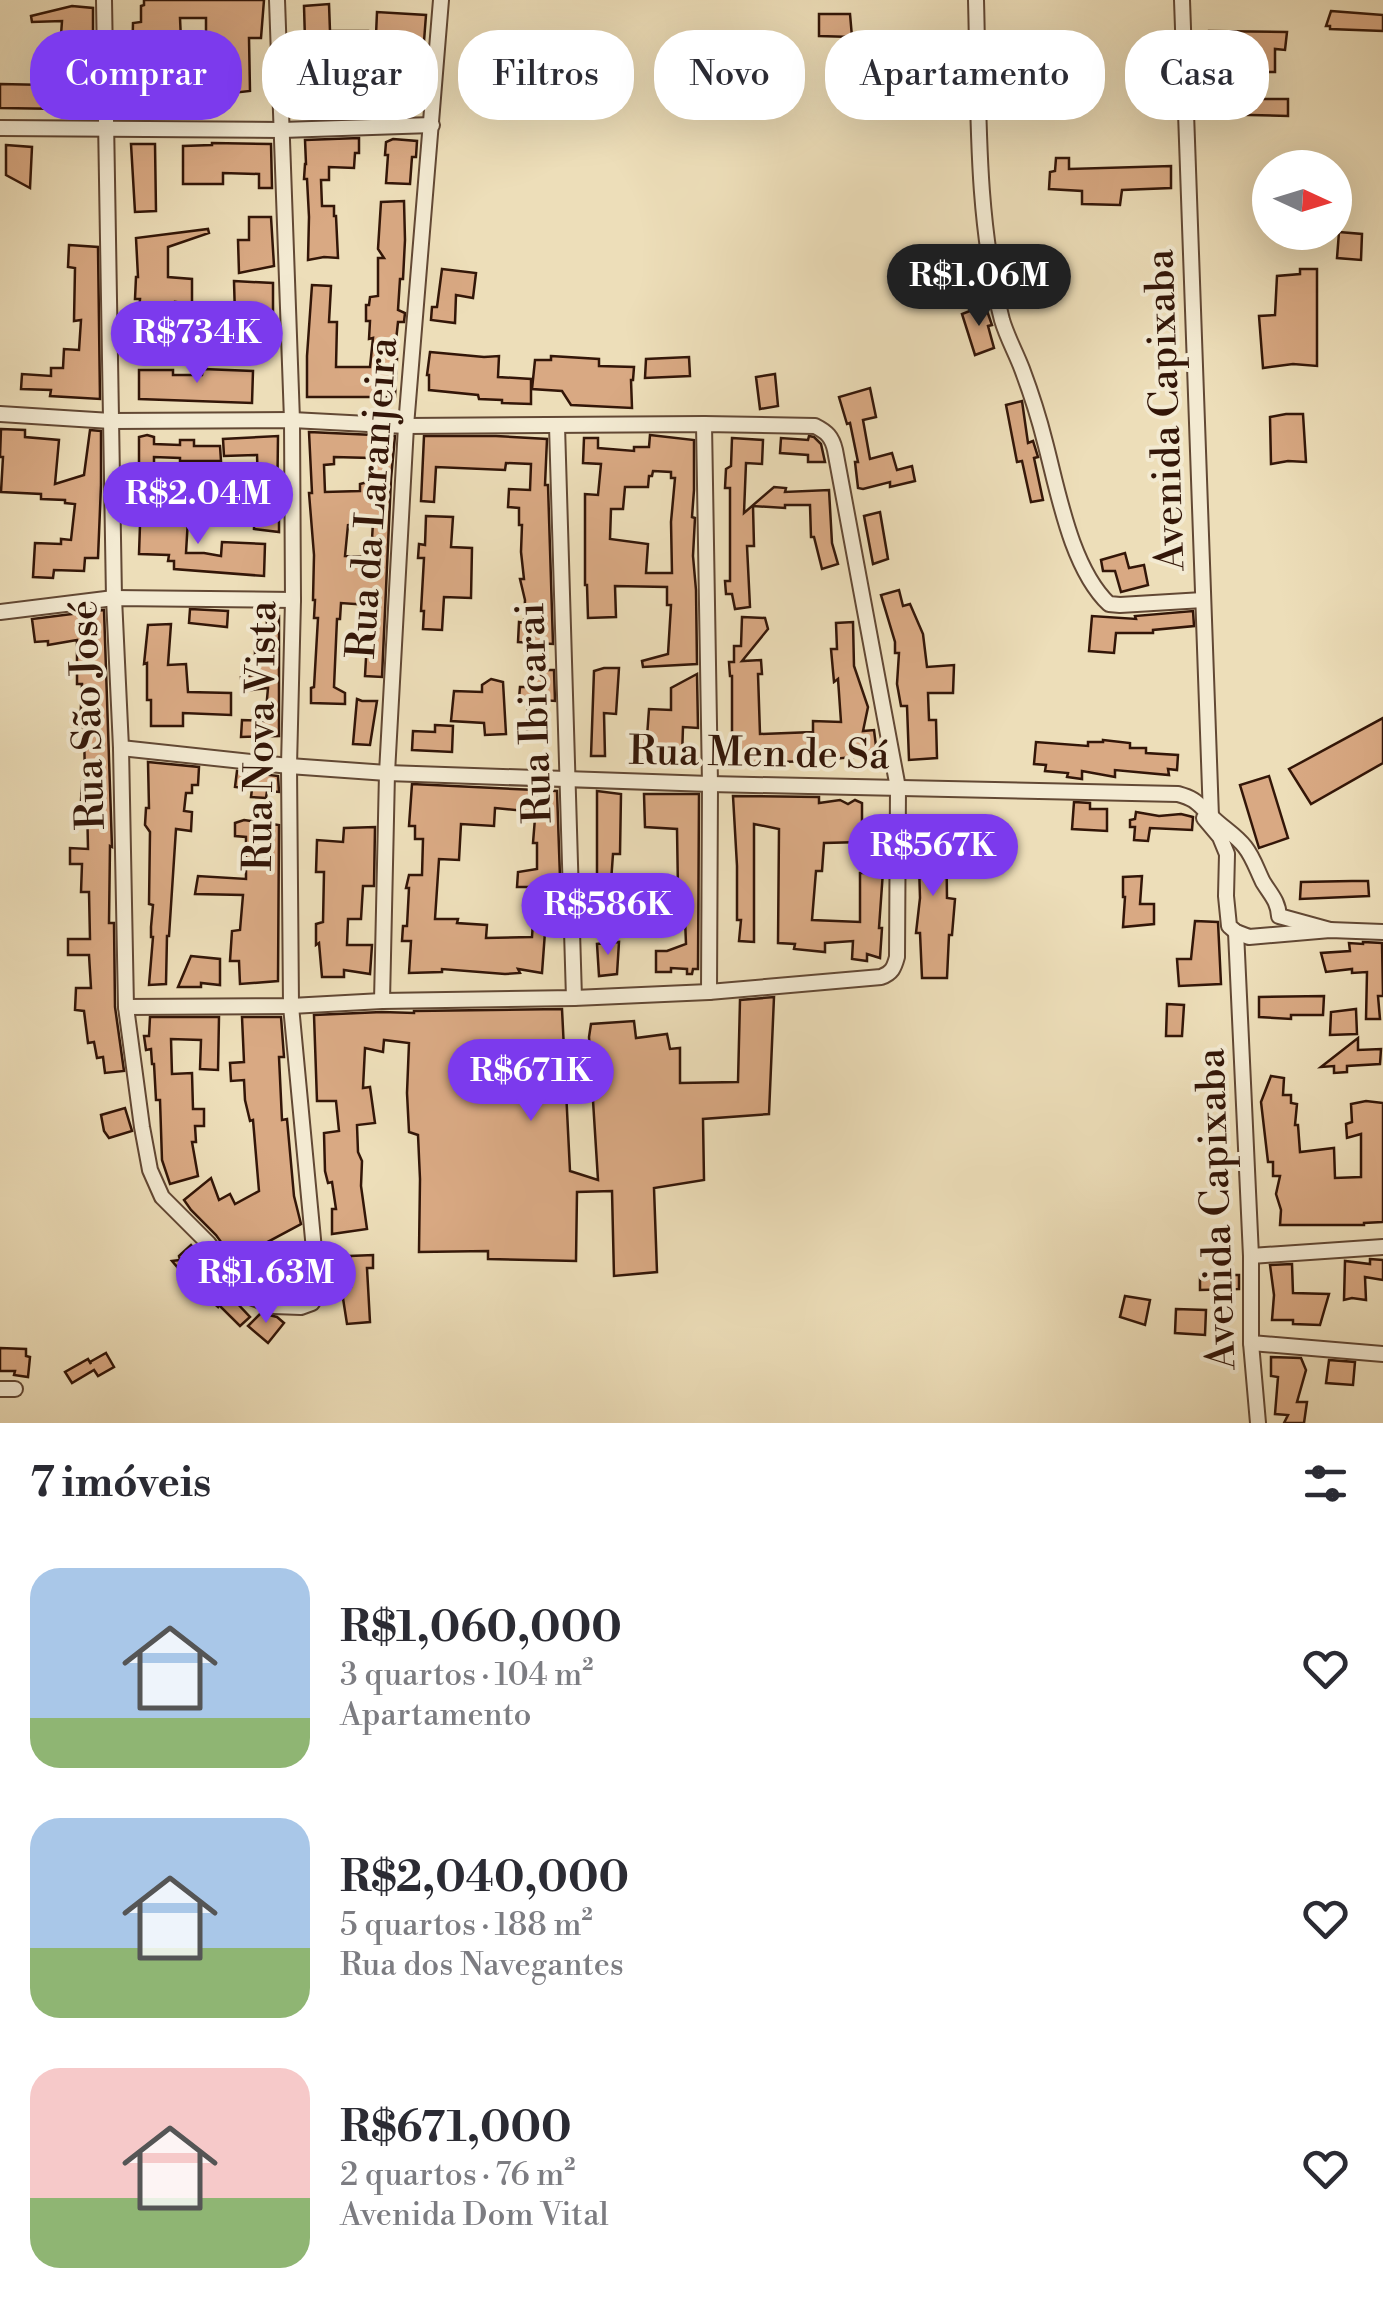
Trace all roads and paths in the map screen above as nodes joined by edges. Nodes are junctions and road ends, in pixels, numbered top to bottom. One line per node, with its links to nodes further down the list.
1 (104, 0): 8 (street, Rua São José)
2 (277, 0): 9 (street, Rua Nova Vista)
3 (441, 0): 6 (street, Rua da Laranjeira)
4 (976, 0): 18 (street)
5 (1182, 0): 18 (street, Avenida Capixaba)
6 (432, 125): 9 (street); 14 (street, Rua da Laranjeira)
7 (0, 128): 8 (street)
8 (108, 130): 9 (street); 11 (street, Rua São José)
9 (282, 130): 12 (street, Rua Nova Vista)
10 (0, 414): 11 (street)
11 (111, 420): 12 (street); 16 (street, Rua São José)
12 (292, 420): 14 (street); 17 (street, Rua Nova Vista)
13 (704, 424): 15 (street); 24 (street); 25 (street)
14 (406, 426): 15 (street); 22 (street, Rua da Laranjeira)
15 (557, 426): 23 (street, Rua Ibicarai)
16 (114, 598): 17 (street); 19 (street); 20 (street, Rua São José)
17 (293, 600): 21 (street, Rua Nova Vista)
18 (1203, 600): 27 (street, Avenida Capixaba)
19 (0, 612)
20 (121, 748): 21 (street, Rua Men de Sá); 35 (street, Rua São José)
21 (289, 766): 22 (street, Rua Men de Sá); 34 (street, Rua Nova Vista)
22 (387, 773): 23 (street, Rua Men de Sá); 33 (street, Rua da Laranjeira)
23 (567, 779): 24 (street, Rua Men de Sá); 32 (street, Rua Ibicarai)
24 (710, 784): 25 (street, Rua Men de Sá); 31 (street)
25 (898, 788): 26 (street, Rua Men de Sá); 31 (street)
26 (1178, 794): 27 (street); 29 (street, Avenida Capixaba)
27 (1211, 817): 28 (street)
28 (1330, 930): 29 (street); 30 (street)
29 (1236, 932): 37 (street, Avenida Capixaba)
30 (1383, 932)
31 (709, 992): 32 (street)
32 (574, 998): 33 (street)
33 (382, 1002): 34 (street)
34 (291, 1006): 35 (street); 38 (street, Rua Nova Vista)
35 (126, 1007): 38 (street, Rua São José)
36 (1383, 1247): 37 (street)
37 (1251, 1256): 39 (street, Avenida Capixaba)
38 (318, 1292)
39 (1251, 1343): 40 (street); 41 (street, Avenida Capixaba)
40 (1383, 1354)
41 (1258, 1423)

